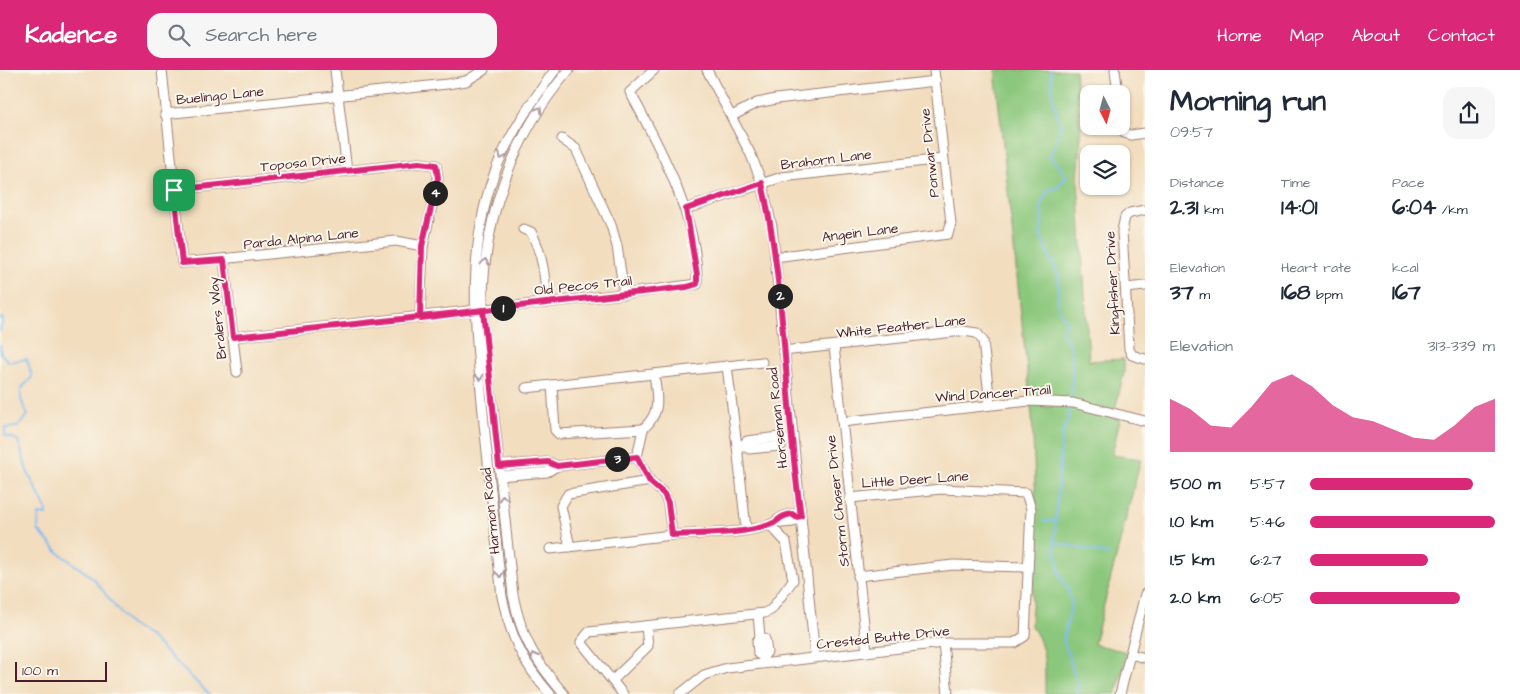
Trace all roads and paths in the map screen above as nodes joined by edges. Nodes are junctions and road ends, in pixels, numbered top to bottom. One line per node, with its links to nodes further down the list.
1 (162, 70): 13 (street)
2 (335, 70): 12 (street)
3 (484, 70): 12 (street, Buelingo Lane)
4 (555, 70): 33 (street, one-way to 33)
5 (569, 70): 33 (street, one-way to 5)
6 (654, 70): 22 (street)
7 (707, 70): 14 (street, Horseman Road)
8 (934, 70): 10 (street, Ponwar Drive)
9 (1115, 70): 11 (street)
10 (936, 81): 14 (street); 18 (street, Ponwar Drive)
11 (1117, 85)
12 (338, 95): 13 (street, Buelingo Lane); 19 (street)
13 (165, 114): 21 (street)
14 (732, 116): 20 (street, Horseman Road)
15 (1145, 133): 16 (street)
16 (1130, 135)
17 (562, 139): 31 (street)
18 (944, 159): 20 (street, Brahorn Lane); 25 (street, Ponwar Drive)
19 (347, 171): 21 (street, Toposa Drive); 26 (street, Toposa Drive)
20 (762, 183): 22 (street, Brahorn Lane); 27 (street, Horseman Road)
21 (174, 190): 28 (street, Parda Alpina Lane)
22 (686, 209): 31 (street, Old Pecos Trail)
23 (1145, 210): 30 (street, Kingfisher Drive)
24 (523, 230): 32 (street)
25 (948, 234): 27 (street, Angein Lane)
26 (422, 246): 28 (street, Parda Alpina Lane); 34 (street)
27 (776, 257): 37 (street, Horseman Road)
28 (224, 260): 35 (street, Bralers Way)
29 (1145, 286): 30 (street)
30 (1126, 288): 38 (street, Kingfisher Drive)
31 (624, 294): 32 (street, Old Pecos Trail)
32 (547, 303): 33 (street, Old Pecos Trail)
33 (478, 311): 34 (street, Old Pecos Trail); 52 (street, Harmon Road); 73 (street, Harmon Road, one-way to 73)
34 (420, 318): 35 (street, Old Pecos Trail)
35 (233, 337): 41 (street, Bralers Way)
36 (834, 346): 37 (street, White Feather Lane); 45 (street, White Feather Lane); 47 (street, Storm Chaser Drive)
37 (783, 351): 49 (street, Horseman Road)
38 (1145, 359)
39 (762, 362): 40 (street)
40 (727, 366): 42 (street); 50 (street)
41 (237, 372)
42 (654, 374): 43 (street); 48 (street)
43 (552, 385): 44 (street); 48 (street)
44 (526, 388)
45 (990, 404): 46 (street, Wind Dancer Trail); 47 (street, Wind Dancer Trail)
46 (1145, 421)
47 (842, 422): 54 (street, Storm Chaser Drive)
48 (643, 429): 51 (street)
49 (789, 440): 50 (street); 55 (street, Horseman Road)
50 (740, 446): 57 (street)
51 (637, 457): 52 (street); 53 (street)
52 (500, 471): 74 (street, Harmon Road, one-way to 52)
53 (650, 482): 58 (street); 59 (street)
54 (850, 498): 61 (street, Little Deer Lane); 62 (street, Storm Chaser Drive)
55 (798, 517): 56 (street); 69 (street, Horseman Road)
56 (774, 523): 57 (street); 64 (street)
57 (746, 529): 58 (street)
58 (672, 535): 59 (street)
59 (570, 547): 60 (street)
60 (550, 549)
61 (1028, 567): 62 (street); 66 (street, Crested Butte Drive)
62 (858, 576): 67 (street, Storm Chaser Drive)
63 (1145, 594): 68 (street)
64 (758, 614): 65 (street); 71 (street)
65 (646, 626): 72 (street); 72 (street)
66 (944, 643): 67 (street, Crested Butte Drive); 77 (street)
67 (867, 652): 69 (street, Crested Butte Drive)
68 (1130, 654): 70 (street); 78 (street)
69 (815, 657): 71 (street, Crested Butte Drive)
70 (1145, 658)
71 (763, 660): 76 (street, Crested Butte Drive)
72 (613, 680): 75 (street)
73 (550, 694)
74 (564, 694)
75 (623, 694)
76 (680, 694)
77 (948, 694)
78 (1120, 694)

